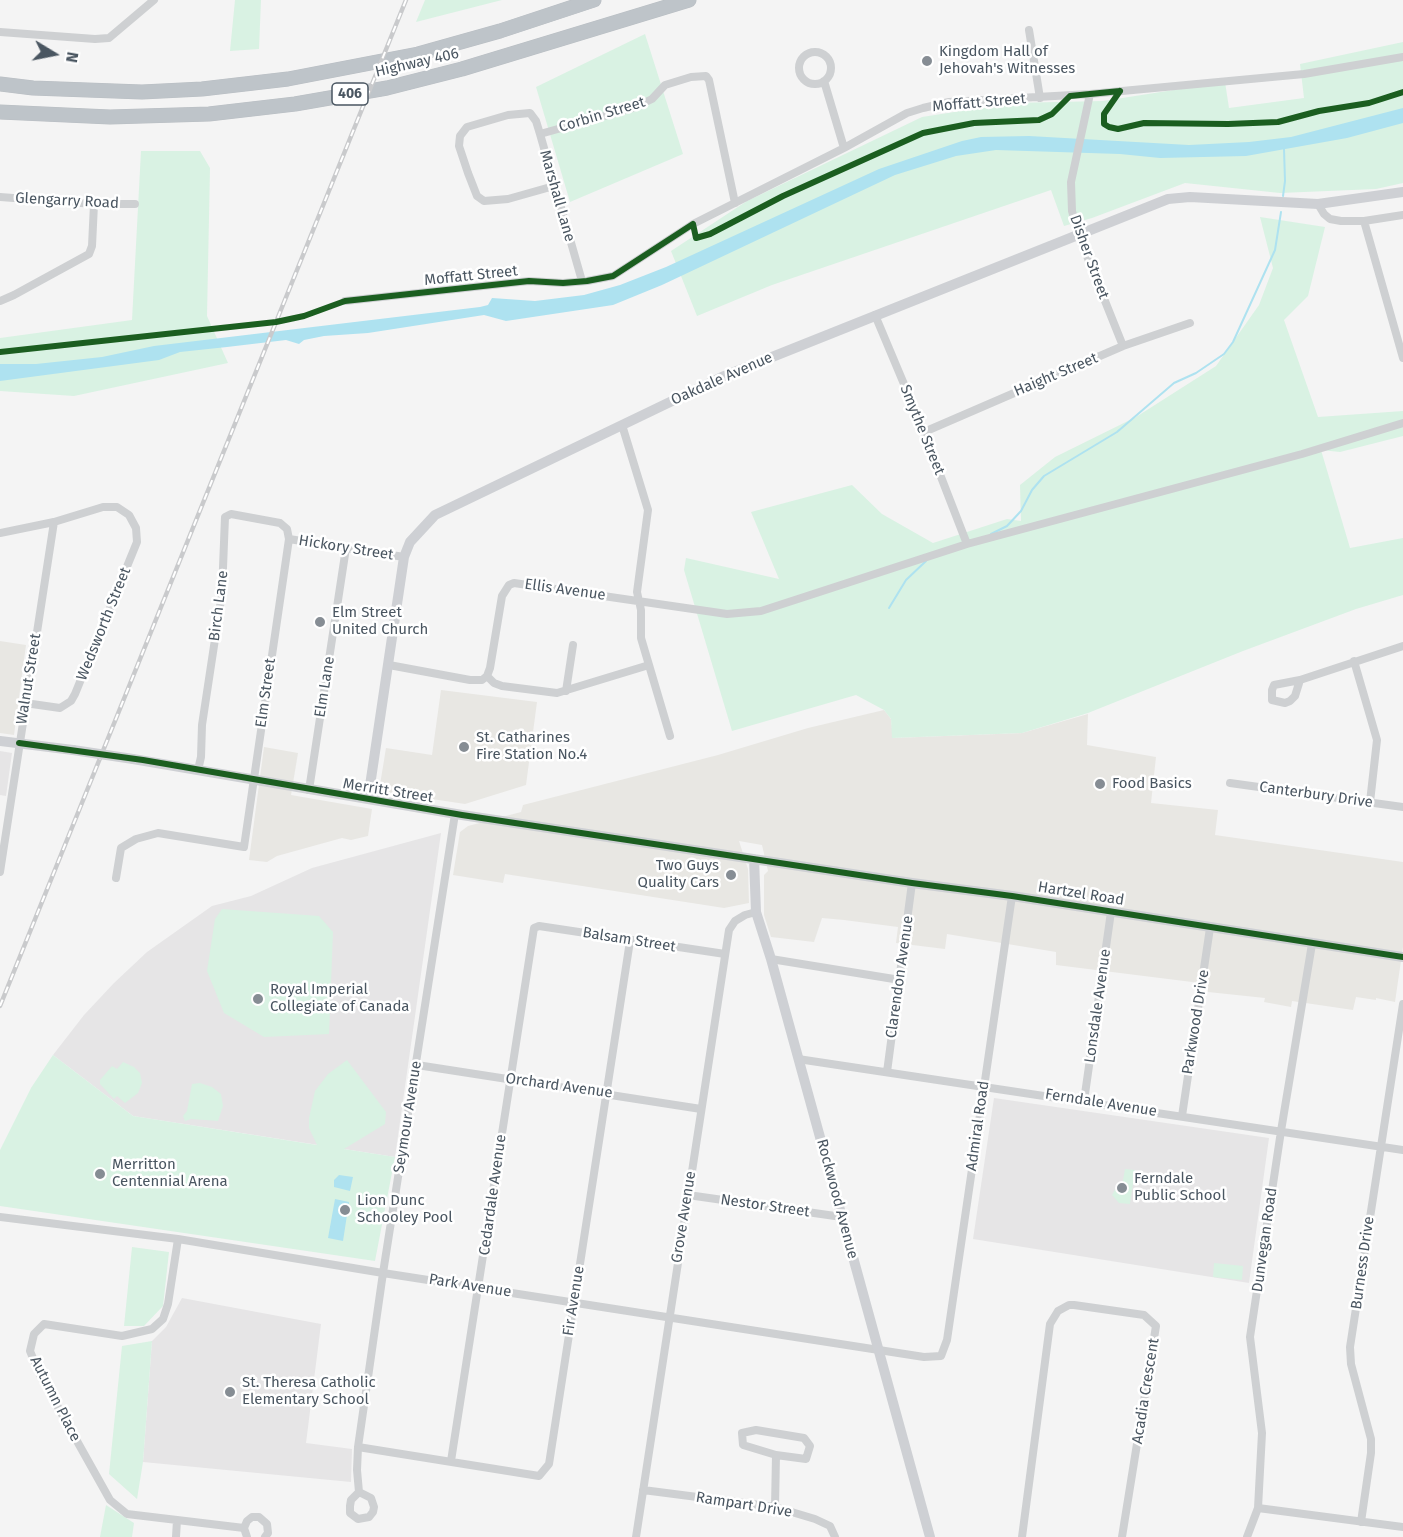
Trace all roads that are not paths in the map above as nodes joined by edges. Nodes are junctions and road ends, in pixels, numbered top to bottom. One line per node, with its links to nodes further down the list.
1 (154, 0): 5 (street)
2 (594, 0): 8 (highway, Highway 406 / 406)
3 (689, 0): 11 (highway, Highway 406 / 406)
4 (1029, 30): 10 (street)
5 (0, 32)
6 (1403, 57): 9 (street, Moffatt Street)
7 (824, 81): 7 (street); 13 (street)
8 (0, 84)
9 (1090, 94): 10 (street, Moffatt Street); 23 (street, Disher Street)
10 (1040, 98): 13 (street, Moffatt Street)
11 (0, 112)
12 (540, 134): 14 (street, Marshall Lane); 14 (street, Marshall Lane); 17 (street, Corbin Street)
13 (844, 148): 17 (street, Moffatt Street)
14 (554, 186): 24 (street, Marshall Lane)
15 (1403, 192): 20 (street)
16 (0, 197): 18 (street, Glengarry Road)
17 (735, 203): 24 (street, Moffatt Street)
18 (94, 204): 19 (street, Glengarry Road); 25 (street)
19 (135, 204)
20 (1318, 204): 22 (street); 23 (street, Oakdale Avenue)
21 (1403, 215): 22 (street)
22 (1364, 221): 30 (street)
23 (1079, 236): 27 (street, Oakdale Avenue); 29 (street, Disher Street)
24 (582, 281): 26 (street, Moffatt Street)
25 (0, 301)
26 (345, 301)
27 (875, 315): 32 (street, Oakdale Avenue); 33 (street, Smythe Street)
28 (1190, 324): 29 (street, Haight Street)
29 (1123, 346): 33 (street, Haight Street)
30 (1403, 358)
31 (1403, 423): 37 (street)
32 (622, 425): 39 (street, Oakdale Avenue); 40 (street)
33 (924, 432): 37 (street, Smythe Street)
34 (54, 522): 35 (street); 49 (street, Walnut Street); 49 (street, Wedsworth Street)
35 (0, 533)
36 (289, 539): 38 (street, Hickory Street); 53 (street, Birch Lane); 54 (street, Elm Street)
37 (967, 544): 40 (street)
38 (346, 548): 39 (street, Hickory Street); 56 (street, Elm Lane)
39 (404, 557): 44 (street, Oakdale Avenue)
40 (638, 600): 45 (street); 46 (street, Ellis Avenue)
41 (573, 645): 48 (street)
42 (1403, 645): 43 (street)
43 (1354, 661): 47 (street); 58 (street)
44 (389, 665): 46 (street); 57 (street, Oakdale Avenue)
45 (650, 665): 48 (street); 50 (street)
46 (487, 676): 48 (street)
47 (1300, 680)
48 (566, 691)
49 (25, 703): 52 (street, Walnut Street)
50 (670, 736)
51 (0, 741): 52 (street, Merritt Street)
52 (19, 743): 53 (street, Merritt Street, bridge); 62 (street, Walnut Street)
53 (198, 770): 54 (street, Merritt Street)
54 (253, 780): 56 (street, Merritt Street); 63 (street, Elm Street)
55 (1230, 783): 58 (street, Canterbury Drive)
56 (309, 790): 57 (street, Merritt Street)
57 (368, 799): 60 (street, Merritt Street)
58 (1370, 802): 59 (street, Canterbury Drive)
59 (1403, 807)
60 (455, 814): 61 (street, Merritt Street); 78 (street, Seymour Avenue)
61 (754, 859): 64 (street, Hartzel Road); 66 (street, Rockwood Avenue)
62 (0, 872)
63 (116, 878)
64 (912, 883): 65 (street, Hartzel Road); 75 (street, Clarendon Avenue)
65 (1012, 896): 67 (street, Hartzel Road); 81 (street, Admiral Road)
66 (756, 912): 72 (street, Grove Avenue); 74 (street, Rockwood Avenue)
67 (1111, 912): 69 (street, Hartzel Road); 83 (street, Lonsdale Avenue)
68 (534, 928): 70 (street, Balsam Street); 80 (street, Cedardale Avenue)
69 (1210, 928): 71 (street, Hartzel Road); 85 (street, Parkwood Drive)
70 (630, 941): 72 (street, Balsam Street); 82 (street, Fir Avenue)
71 (1312, 944): 73 (street, Hartzel Road); 86 (street, Dunvegan Road)
72 (725, 954): 84 (street, Grove Avenue)
73 (1403, 957)
74 (771, 959): 75 (street); 77 (street, Rockwood Avenue)
75 (900, 980): 79 (street, Clarendon Avenue)
76 (1403, 1004): 87 (street, Burness Drive)
77 (798, 1059): 79 (street, Ferndale Avenue); 91 (street, Rockwood Avenue)
78 (417, 1065): 80 (street, Orchard Avenue); 93 (street, Seymour Avenue)
79 (887, 1071): 81 (street, Ferndale Avenue)
80 (510, 1079): 82 (street, Orchard Avenue); 94 (street, Cedardale Avenue)
81 (983, 1085): 83 (street, Ferndale Avenue); 98 (street, Admiral Road)
82 (606, 1093): 84 (street, Orchard Avenue); 95 (street, Fir Avenue)
83 (1084, 1101): 85 (street, Ferndale Avenue)
84 (701, 1109): 89 (street, Grove Avenue)
85 (1182, 1116): 86 (street, Ferndale Avenue)
86 (1281, 1131): 87 (street, Ferndale Avenue); 105 (street, Dunvegan Road)
87 (1380, 1146): 88 (street, Ferndale Avenue); 107 (street, Burness Drive)
88 (1403, 1150)
89 (688, 1195): 91 (street, Nestor Street); 96 (street, Grove Avenue)
90 (0, 1217): 92 (street, Park Avenue)
91 (842, 1217): 97 (street, Rockwood Avenue)
92 (178, 1239): 93 (street, Park Avenue); 106 (street, Autumn Place)
93 (383, 1273): 94 (street, Park Avenue); 99 (street, Seymour Avenue)
94 (479, 1287): 95 (street, Park Avenue); 101 (street, Cedardale Avenue)
95 (574, 1302): 96 (street, Park Avenue); 101 (street, Fir Avenue)
96 (668, 1318): 97 (street, Park Avenue); 102 (street, Grove Avenue)
97 (879, 1350): 98 (street, Park Avenue); 115 (street, Rockwood Avenue)
98 (940, 1356)
99 (358, 1447): 101 (street, Fir Avenue); 103 (street, Seymour Avenue)
100 (776, 1455): 100 (street); 104 (street)
101 (451, 1461)
102 (643, 1490): 104 (street, Rampart Drive); 113 (street, Grove Avenue)
103 (359, 1492)
104 (775, 1507): 114 (street, Rampart Drive)
105 (1258, 1508): 107 (street); 118 (street, Dunvegan Road)
106 (177, 1520): 109 (street, Autumn Place); 110 (street)
107 (1361, 1522): 108 (street)
108 (1403, 1527)
109 (244, 1528): 111 (street); 112 (street, Autumn Place)
110 (176, 1537)
111 (248, 1537)
112 (265, 1537)
113 (636, 1537)
114 (835, 1537)
115 (930, 1537)
116 (1022, 1537): 117 (street, Acadia Crescent)
117 (1122, 1537)
118 (1247, 1537)

